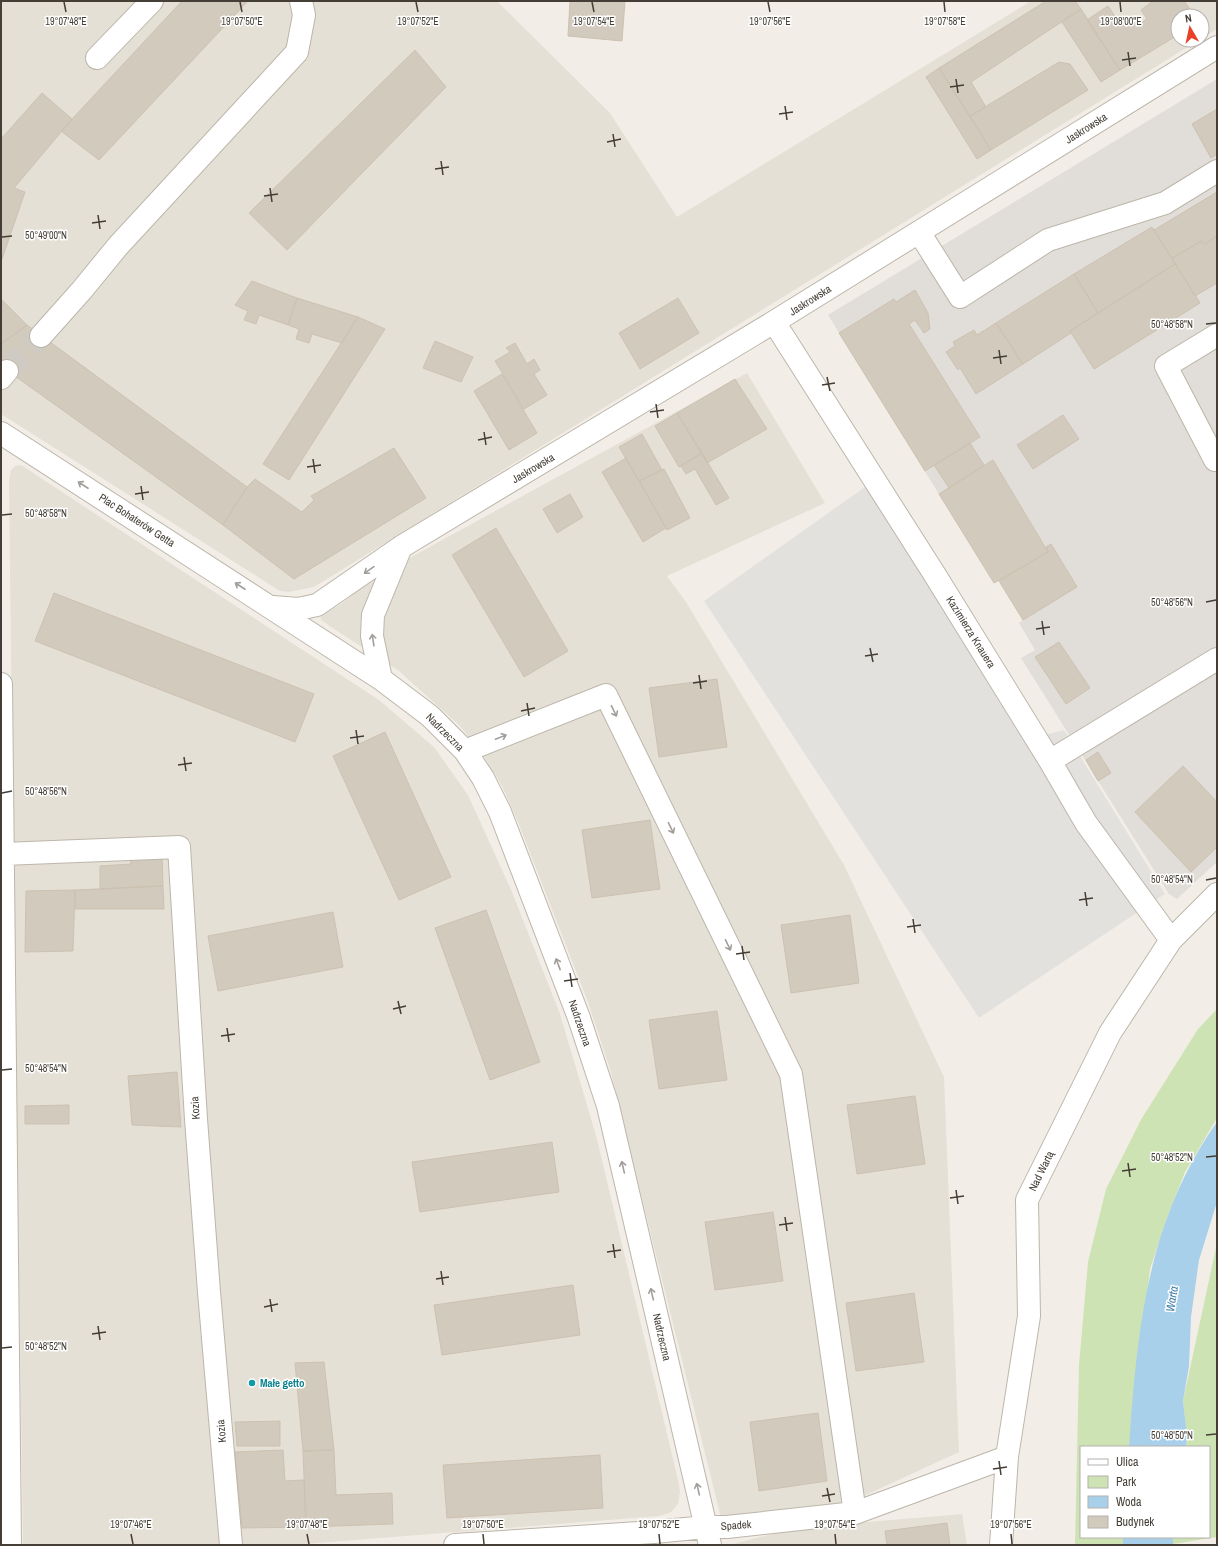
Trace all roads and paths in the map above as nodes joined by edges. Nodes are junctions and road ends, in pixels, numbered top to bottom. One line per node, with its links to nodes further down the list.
1 (152, 1): 4 (street)
2 (301, 1): 9 (street)
3 (1217, 47): 6 (street, Jaskrowska)
4 (97, 58)
5 (1217, 171): 6 (street)
6 (919, 232): 7 (street, Jaskrowska)
7 (774, 322): 12 (street, Jaskrowska); 18 (street, Kazimierza Knauera)
8 (1217, 335): 11 (street)
9 (41, 336)
10 (1, 433): 13 (street, Plac Bohaterów Getta, one-way to 10)
11 (1216, 461)
12 (401, 547): 13 (street, Jaskrowska, one-way to 13); 15 (street, one-way to 12)
13 (273, 607): 15 (street, Nadrzeczna)
14 (1217, 659): 18 (street)
15 (381, 678): 17 (street, Nadrzeczna)
16 (1, 684): 19 (street)
17 (465, 751): 23 (street, one-way to 23); 24 (street, Nadrzeczna, one-way to 17)
18 (1050, 761): 21 (street, Kazimierza Knauera)
19 (3, 854): 25 (street); 26 (street, Kozia)
20 (1217, 894): 21 (street, Nad Wartą)
21 (1171, 940): 22 (street, Nad Wartą)
22 (1007, 1457): 23 (street, Spadek); 28 (street, Nad Wartą)
23 (855, 1513): 24 (street, Spadek)
24 (708, 1536): 27 (street, Spadek)
25 (10, 1545)
26 (232, 1545)
27 (468, 1545)
28 (1001, 1545)

